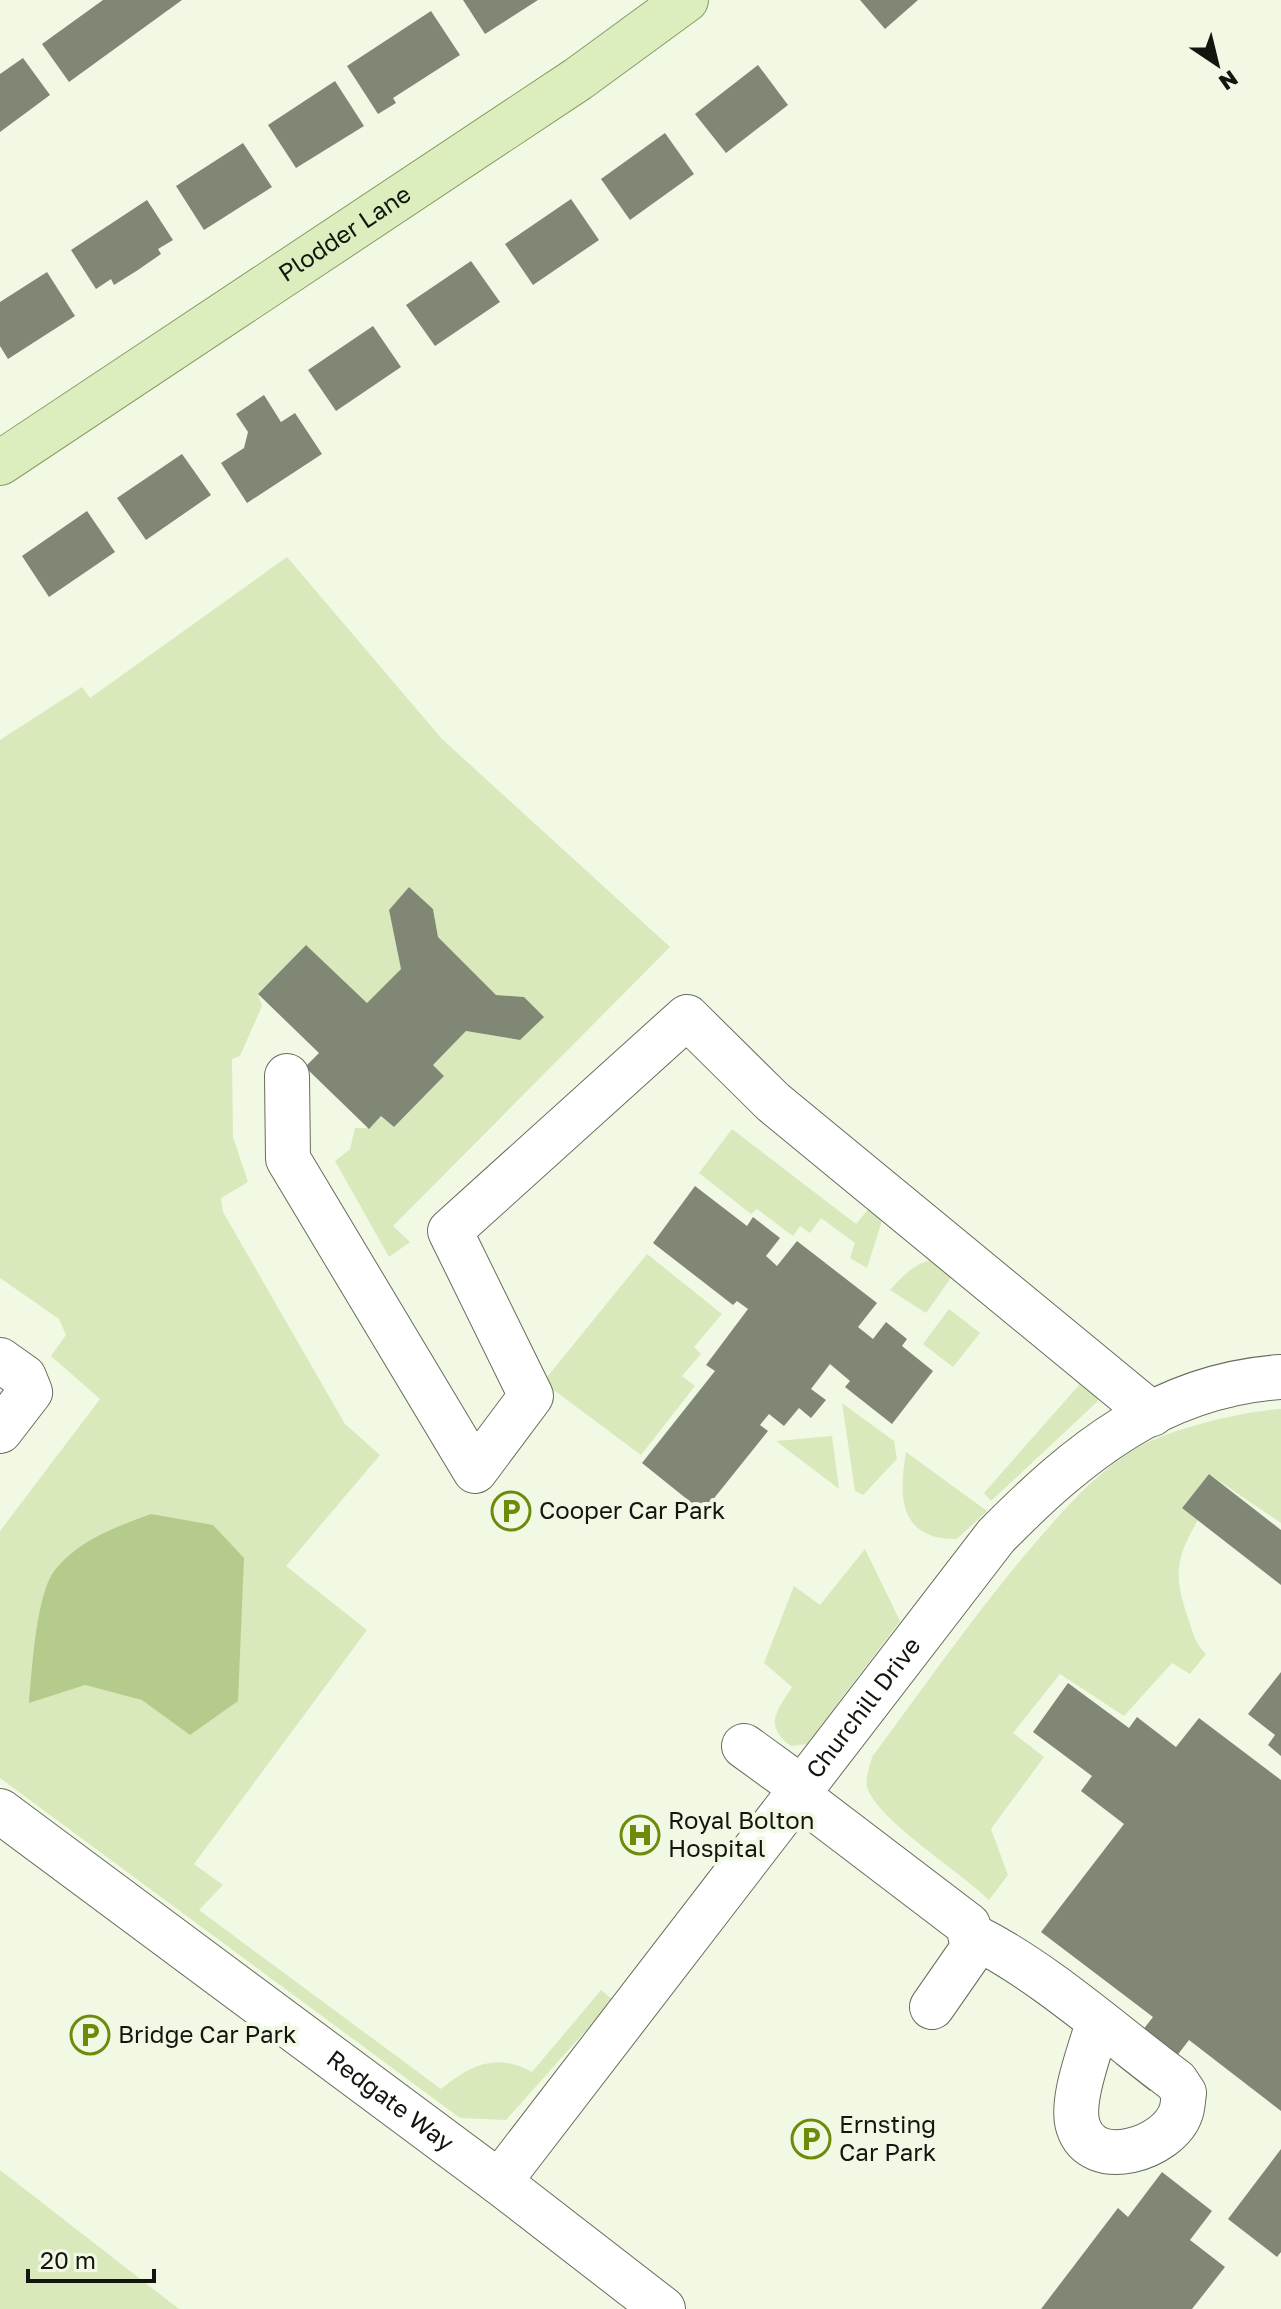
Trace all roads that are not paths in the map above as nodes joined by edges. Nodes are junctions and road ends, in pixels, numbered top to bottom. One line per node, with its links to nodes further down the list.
1 (686, 0): 2 (main road, Plodder Lane)
2 (0, 463)
3 (287, 1076): 6 (street)
4 (0, 1360): 7 (street)
5 (1281, 1377): 6 (street, Churchill Drive)
6 (1152, 1414): 9 (street, Churchill Drive)
7 (0, 1431)
8 (744, 1746): 9 (street)
9 (799, 1791): 11 (street); 14 (street, Churchill Drive)
10 (0, 1811): 14 (street, Redgate Way)
11 (973, 1936): 12 (street); 13 (street)
12 (932, 2007)
13 (1098, 2022)
14 (499, 2182): 15 (street, Redgate Way)
15 (663, 2309)

